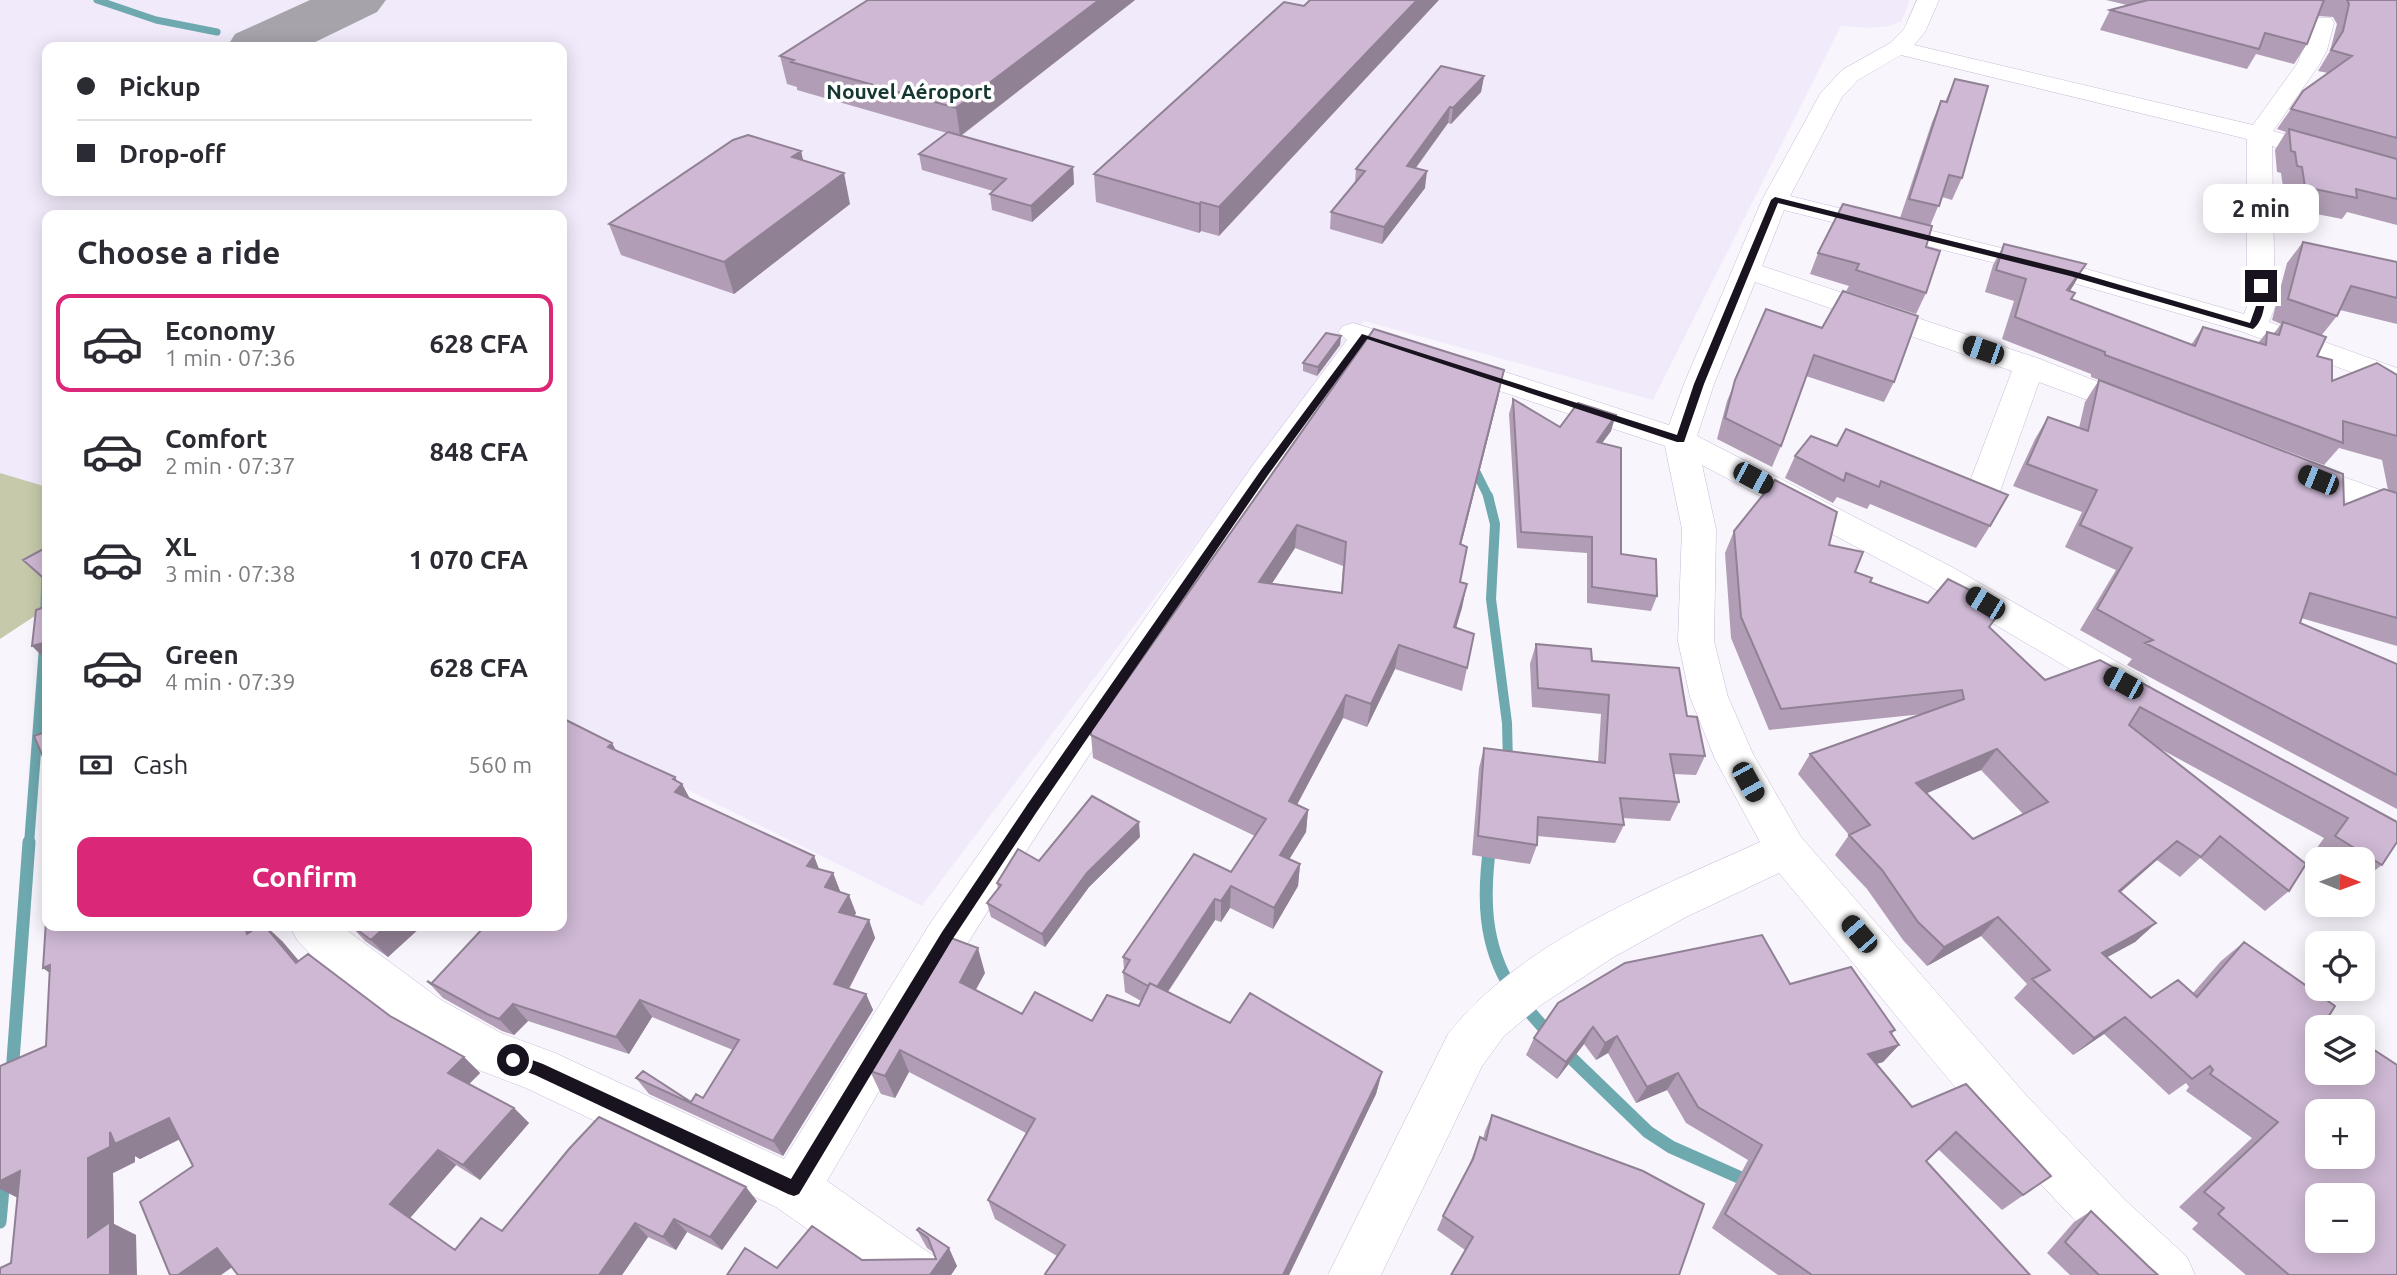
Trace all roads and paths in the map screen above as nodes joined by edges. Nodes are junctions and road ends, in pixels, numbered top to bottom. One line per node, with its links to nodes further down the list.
1 (1928, 0): 3 (street)
2 (2323, 23): 4 (street)
3 (1898, 48): 4 (street); 6 (street)
4 (2259, 134): 5 (street); 8 (street)
5 (2397, 174)
6 (1775, 200): 7 (street); 8 (street)
7 (1747, 270): 9 (street); 12 (street)
8 (2253, 327): 10 (street)
9 (2029, 366): 11 (street); 14 (street)
10 (2397, 379)
11 (2167, 420)
12 (1680, 440): 16 (street); 17 (street); 19 (street)
13 (2267, 460): 15 (street)
14 (1981, 498)
15 (2397, 508)
16 (2160, 703)
17 (1786, 850): 21 (street); 22 (street)
18 (317, 931): 19 (street)
19 (794, 1189): 20 (street)
20 (917, 1275)
21 (1354, 1275)
22 (2169, 1275)

